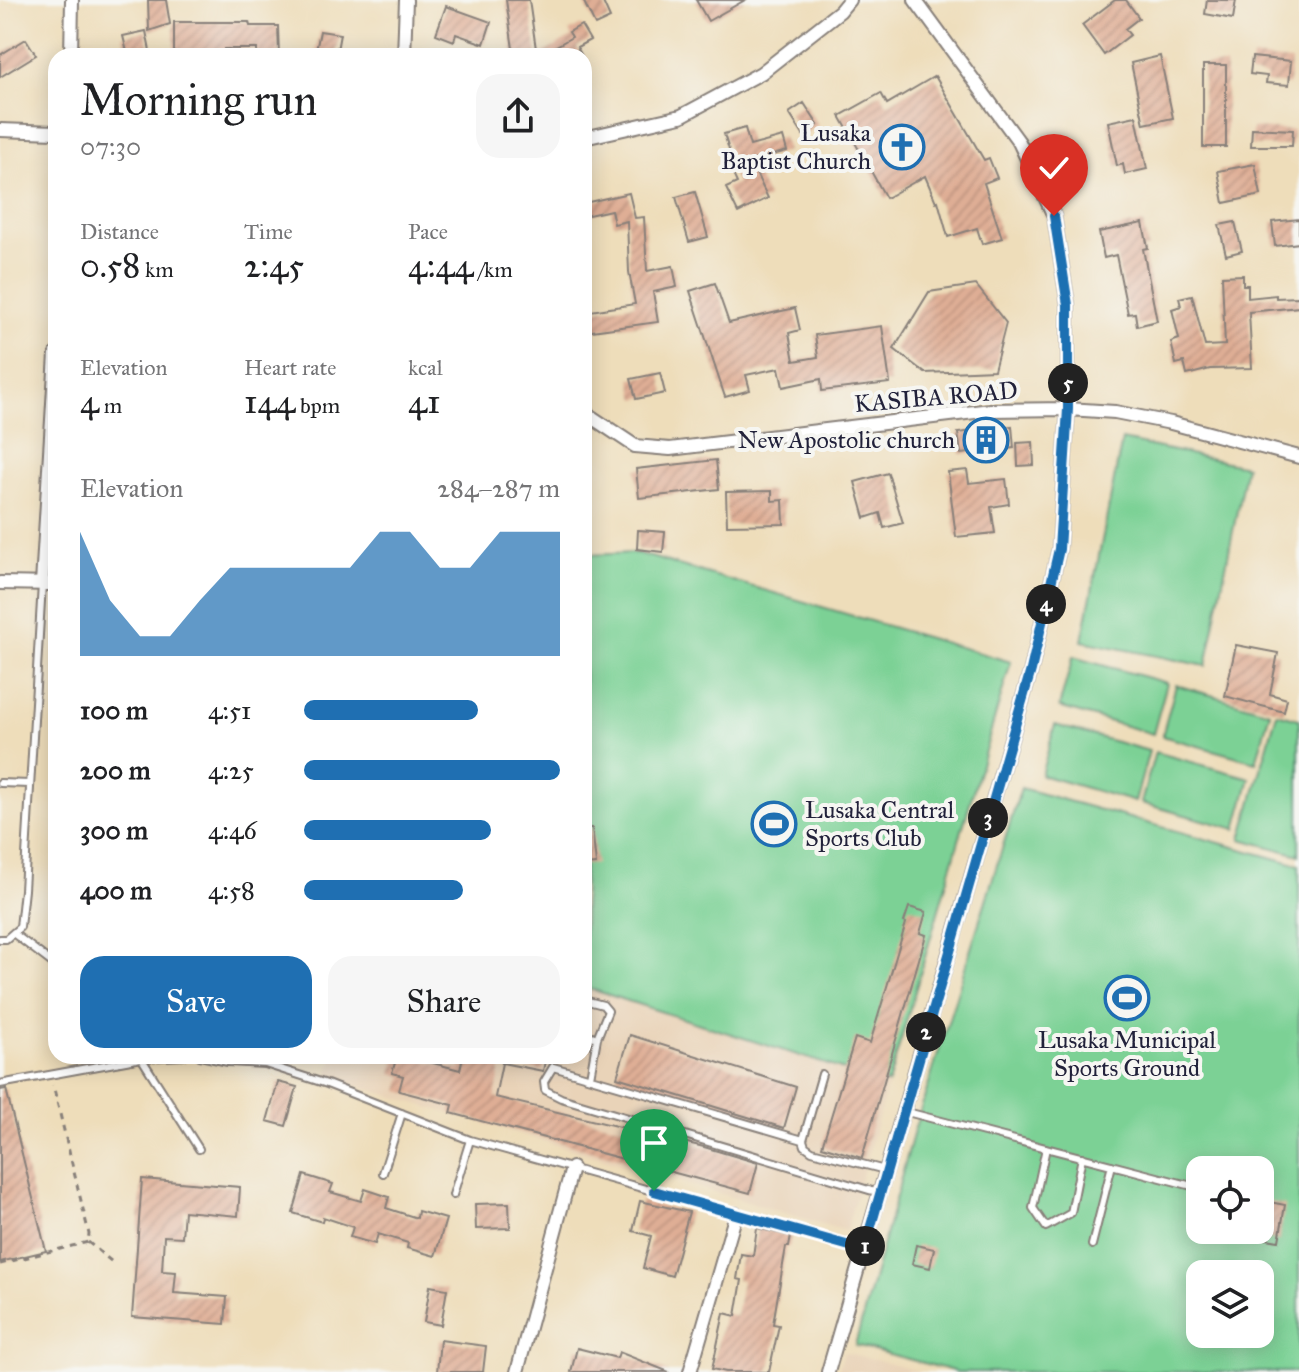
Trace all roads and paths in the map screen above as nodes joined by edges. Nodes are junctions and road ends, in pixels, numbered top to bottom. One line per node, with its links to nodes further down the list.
1 (72, 0): 5 (street)
2 (406, 0): 6 (street)
3 (849, 0): 9 (street)
4 (915, 0): 10 (street)
5 (71, 48)
6 (404, 48)
7 (0, 130): 8 (street)
8 (48, 132)
9 (592, 136)
10 (1068, 409): 11 (street, KASIBA ROAD); 12 (street, KASIBA ROAD); 34 (street)
11 (592, 417)
12 (1299, 457)
13 (48, 485): 15 (street)
14 (0, 583): 15 (street)
15 (42, 584): 16 (street); 18 (lane)
16 (48, 584)
17 (0, 783): 18 (lane)
18 (30, 784): 19 (lane)
19 (13, 933): 20 (lane); 21 (lane)
20 (0, 939)
21 (48, 960)
22 (592, 1002): 24 (lane)
23 (592, 1036): 24 (lane)
24 (597, 1038): 32 (lane)
25 (106, 1064): 31 (lane)
26 (145, 1064): 39 (lane)
27 (265, 1064): 35 (lane)
28 (552, 1064): 46 (lane)
29 (555, 1064): 32 (lane)
30 (822, 1074): 37 (lane)
31 (50, 1075): 33 (lane); 49 (path)
32 (590, 1077): 37 (lane)
33 (0, 1084)
34 (903, 1111): 38 (lane); 43 (street)
35 (402, 1113): 36 (lane); 44 (lane)
36 (470, 1140): 42 (lane); 47 (lane)
37 (803, 1140): 43 (lane)
38 (1046, 1148): 40 (lane); 40 (lane)
39 (199, 1149)
40 (1082, 1157): 41 (lane)
41 (1112, 1165): 45 (lane); 50 (lane)
42 (572, 1168): 48 (lane); 54 (street)
43 (885, 1170): 46 (street)
44 (383, 1173)
45 (1186, 1184)
46 (879, 1193): 51 (street)
47 (453, 1195)
48 (736, 1214): 51 (lane); 55 (street)
49 (88, 1242): 52 (path); 53 (path)
50 (1092, 1245)
51 (864, 1250): 56 (street)
52 (112, 1262)
53 (0, 1264)
54 (517, 1372)
55 (690, 1372)
56 (828, 1372)

